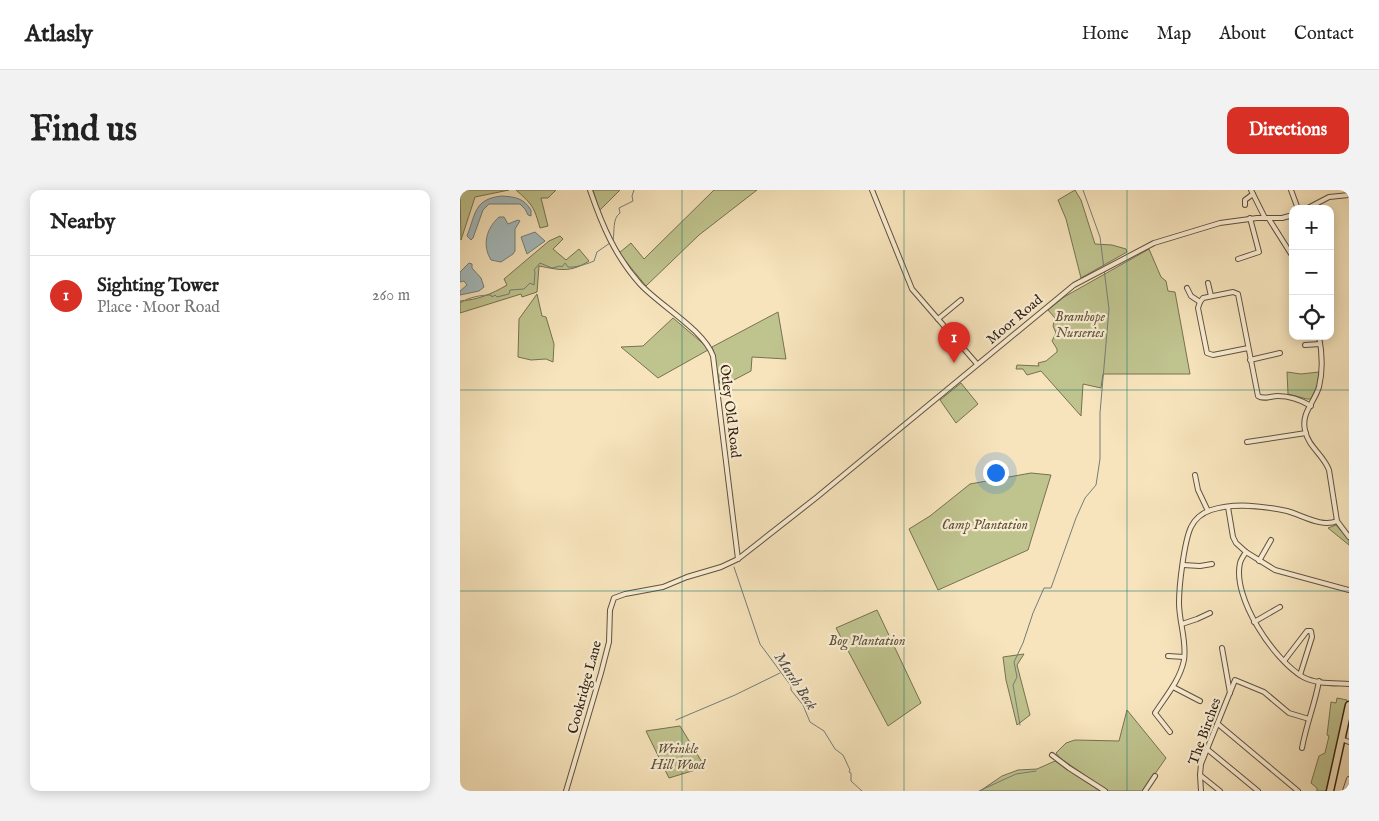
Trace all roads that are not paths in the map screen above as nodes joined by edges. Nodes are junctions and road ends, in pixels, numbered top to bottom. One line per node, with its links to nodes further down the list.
1 (590, 190): 39 (street, Otley Old Road)
2 (872, 190): 21 (street)
3 (1291, 190): 7 (street)
4 (1252, 192): 6 (street); 11 (street)
5 (1349, 195): 8 (street)
6 (1244, 205)
7 (1297, 205)
8 (1314, 205)
9 (1289, 216): 12 (street, Moor Road)
10 (1250, 218): 11 (street, Moor Road); 15 (street); 28 (street, Moor Road)
11 (1267, 218): 12 (street, Moor Road); 13 (street)
12 (1282, 218): 13 (street)
13 (1276, 230): 14 (street)
14 (1289, 251)
15 (1238, 259)
16 (1208, 283): 18 (street)
17 (1187, 288): 20 (street)
18 (1211, 296): 20 (street); 25 (street)
19 (961, 300): 21 (street)
20 (1200, 302): 25 (street)
21 (938, 319): 28 (street)
22 (1320, 340): 23 (street)
23 (1320, 344): 24 (street); 29 (street)
24 (1305, 345)
25 (1248, 348): 27 (street)
26 (1280, 354): 27 (street)
27 (1250, 360): 29 (street)
28 (977, 364): 39 (street, Moor Road)
29 (1310, 406): 30 (street)
30 (1306, 433): 31 (street); 35 (street)
31 (1247, 442)
32 (1195, 475): 34 (street)
33 (1228, 506): 34 (street); 35 (street); 38 (street)
34 (1208, 511): 42 (street)
35 (1337, 521): 36 (street)
36 (1349, 537)
37 (1272, 540): 40 (street)
38 (1246, 552): 40 (street); 46 (street)
39 (738, 559): 72 (street, Cookridge Lane)
40 (1259, 561): 43 (street)
41 (1212, 564): 42 (street)
42 (1183, 565): 47 (street)
43 (1349, 590)
44 (1280, 607): 46 (street)
45 (1210, 613): 47 (street)
46 (1254, 622): 51 (street)
47 (1182, 624): 50 (street)
48 (1222, 648): 56 (street)
49 (1168, 656): 50 (street)
50 (1184, 657): 55 (street)
51 (1284, 661): 52 (street); 52 (street)
52 (1300, 675): 53 (street)
53 (1319, 681): 54 (street); 59 (street)
54 (1349, 684)
55 (1173, 687): 57 (street); 62 (street)
56 (1230, 693): 59 (street, The Birches); 61 (street, The Birches)
57 (1200, 701)
58 (1349, 705): 60 (highway)
59 (1309, 719): 65 (street)
60 (1347, 723): 63 (highway)
61 (1218, 724): 66 (street, The Birches); 78 (street)
62 (1170, 732)
63 (1341, 739): 64 (street); 68 (highway)
64 (1349, 742)
65 (1302, 748)
66 (1207, 749): 69 (street, The Birches); 77 (street)
67 (1052, 755): 73 (street)
68 (1336, 760): 79 (highway); 80 (highway)
69 (1200, 775): 75 (street, The Birches); 76 (street)
70 (1155, 776): 74 (street)
71 (1349, 779): 81 (street)
72 (566, 791)
73 (1105, 791)
74 (1145, 791)
75 (1202, 791)
76 (1220, 791)
77 (1258, 791)
78 (1298, 791)
79 (1330, 791)
80 (1335, 791)
81 (1345, 791)

